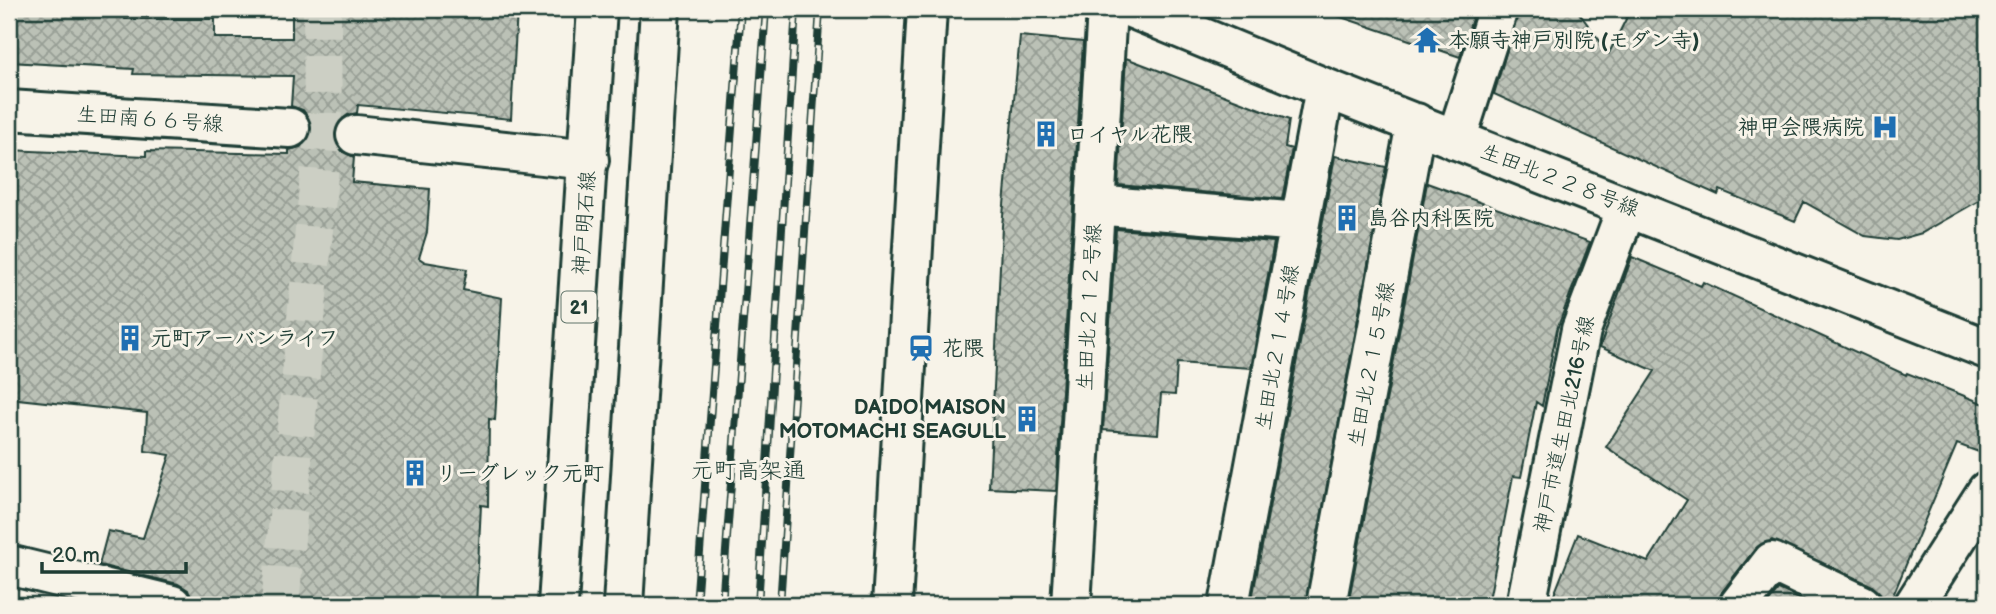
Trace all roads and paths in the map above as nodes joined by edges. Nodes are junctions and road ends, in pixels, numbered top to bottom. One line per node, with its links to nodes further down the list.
1 (597, 9): 13 (street, 神戸明石線 / 21)
2 (660, 9): 22 (street)
3 (927, 9): 23 (street)
4 (1107, 9): 14 (street, 生田北２１２号線)
5 (1133, 9): 7 (street, 生田北２２８号線)
6 (1498, 9): 12 (street)
7 (1325, 88): 9 (street, 生田北２２８号線); 16 (street, 生田北２１４号線)
8 (9, 110): 10 (street, 生田南６６号線)
9 (1416, 123): 12 (street, 生田北２２８号線); 26 (street, 生田北２１５号線)
10 (290, 128)
11 (356, 135): 13 (street)
12 (1456, 140): 15 (street, 生田北２２８号線)
13 (589, 160): 21 (street, 神戸明石線 / 21)
14 (1095, 205): 16 (street); 24 (street, 生田北２１２号線)
15 (1627, 207): 17 (street, 生田北２２８号線); 27 (street, 神戸市道生田北216号線)
16 (1300, 222): 25 (street, 生田北２１４号線)
17 (1987, 349)
18 (1987, 491): 30 (street)
19 (9, 565): 20 (street)
20 (172, 605)
21 (558, 605)
22 (623, 605)
23 (892, 605)
24 (1071, 605)
25 (1229, 605)
26 (1326, 605)
27 (1526, 605)
28 (1739, 605): 29 (street)
29 (1862, 605)
30 (1914, 605)

